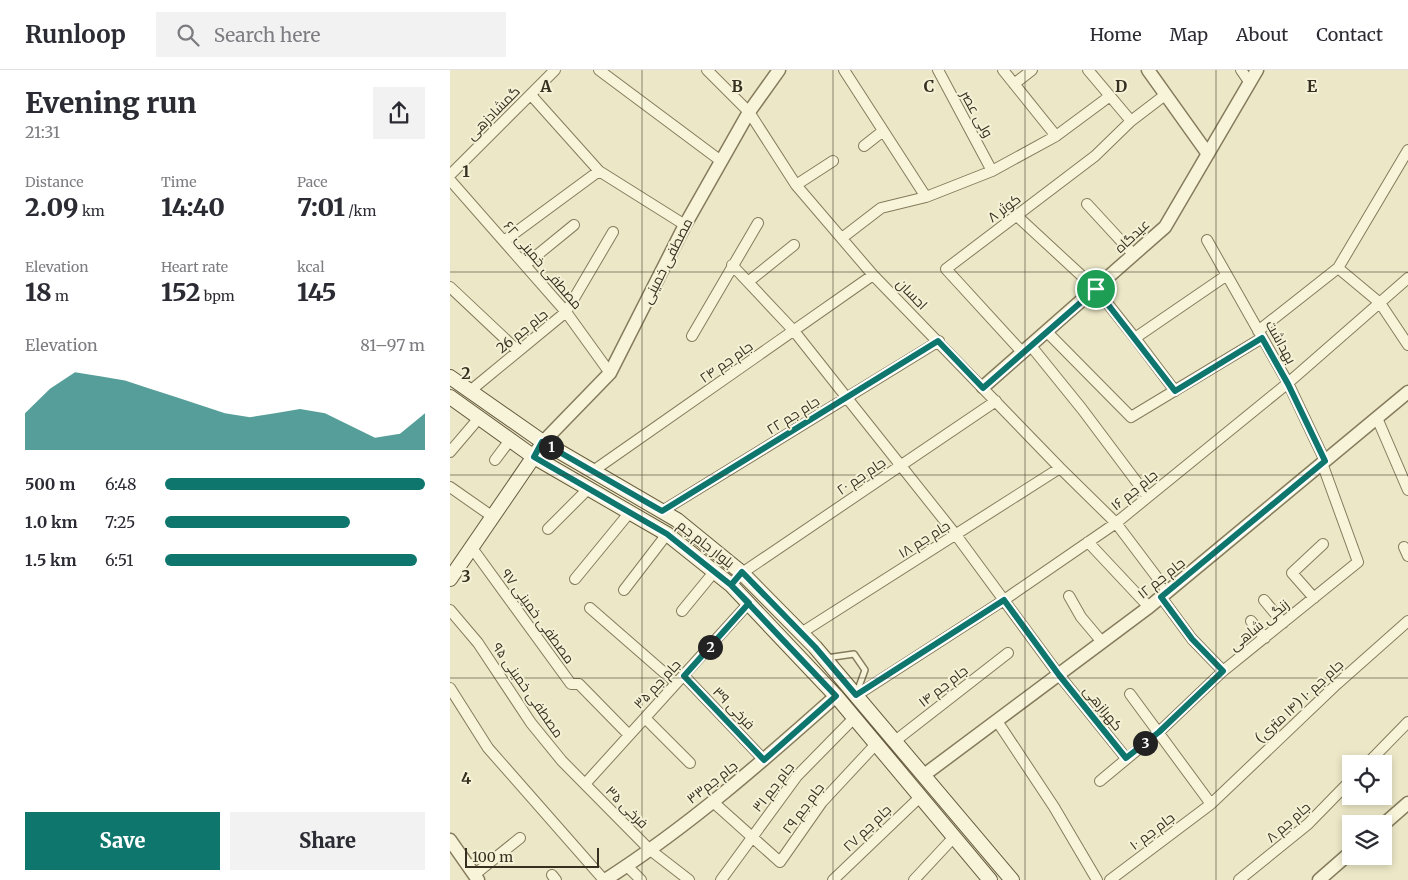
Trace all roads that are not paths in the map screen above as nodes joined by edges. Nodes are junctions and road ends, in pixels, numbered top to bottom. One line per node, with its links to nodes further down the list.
1 (555, 70): 15 (street, گمشادزهی)
2 (599, 70): 25 (street)
3 (707, 70): 18 (street, احسان)
4 (779, 70): 18 (street, مصطفی خمینی)
5 (844, 70): 20 (street)
6 (938, 70): 28 (street, ولی عصر)
7 (1003, 70): 14 (street)
8 (1032, 70): 14 (street)
9 (1088, 70): 17 (street)
10 (1148, 70): 16 (street)
11 (1241, 70): 13 (street)
12 (1257, 70): 13 (street, عیدگاه)
13 (1250, 83): 24 (street, عیدگاه)
14 (1014, 84): 21 (street)
15 (531, 95): 27 (street); 29 (street, گمشادزهی)
16 (1165, 95): 19 (street, کوثر ۸); 24 (street)
17 (1110, 96): 19 (street); 21 (street)
18 (749, 112): 25 (street, مصطفی خمینی); 31 (street, احسان)
19 (1131, 121): 34 (street, کوثر ۸)
20 (883, 131): 22 (street); 32 (street)
21 (1056, 136): 28 (street)
22 (864, 146)
23 (1408, 150): 46 (street)
24 (1208, 154): 43 (street, عیدگاه)
25 (722, 161): 37 (street, مصطفی خمینی)
26 (833, 161): 31 (street)
27 (599, 171): 37 (street); 41 (street)
28 (992, 171): 32 (street)
29 (450, 175)
30 (450, 180): 41 (street, مصطفی خمینی ۶۲)
31 (796, 185): 39 (street, احسان)
32 (926, 197): 39 (street)
33 (1087, 204): 43 (street)
34 (1017, 216): 52 (street); 62 (street, کوثر ۸)
35 (758, 223): 45 (street)
36 (574, 225): 44 (street)
37 (685, 225): 64 (street, مصطفی خمینی)
38 (613, 232): 54 (street, جام جم 26)
39 (842, 238): 47 (street, احسان)
40 (1207, 240): 48 (street, بهداشت)
41 (504, 242): 44 (street, مصطفی خمینی ۶۲)
42 (794, 246): 50 (street)
43 (1134, 255): 52 (street, عیدگاه)
44 (525, 265): 54 (street, مصطفی خمینی ۶۲)
45 (732, 265): 50 (street, کهرازهی); 58 (street)
46 (1338, 268): 53 (street); 57 (street)
47 (874, 275): 55 (street, جام جم ۲۴); 60 (street, احسان)
48 (1227, 275): 57 (street, بهداشت); 59 (street)
49 (1408, 278): 53 (street, جام جم ۱۶)
50 (748, 282): 55 (street, کهرازهی)
51 (450, 287): 63 (street)
52 (1096, 289): 56 (street, عیدگاه); 59 (street)
53 (1380, 303): 61 (street); 66 (street, جام جم ۱۶)
54 (566, 312): 63 (street, جام جم 26); 64 (street, مصطفی خمینی ۶۲)
55 (794, 331): 72 (street, کهرازهی); 84 (street, جام جم ۲۴)
56 (1047, 332): 62 (street, عیدگاه); 69 (street)
57 (1260, 334): 66 (street, بهداشت); 69 (street)
58 (692, 336)
59 (1135, 338): 69 (street)
60 (938, 341): 67 (street, احسان); 72 (street, جام جم ۲۲)
61 (1408, 345)
62 (1027, 349): 67 (street, عیدگاه); 88 (street)
63 (518, 351): 68 (street, جام جم 26)
64 (610, 372): 77 (street, مصطفی خمینی)
65 (450, 377): 68 (main road, بلوار جام جم)
66 (1288, 384): 81 (street, بهداشت); 88 (street, جام جم ۱۶)
67 (983, 388): 73 (street, احسان)
68 (470, 390): 77 (main road, بلوار جام جم)
69 (1175, 391)
70 (1408, 392): 75 (street, جام جم ۱۲)
71 (450, 397): 74 (main road, بلوار جام جم)
72 (847, 398): 82 (street, کهرازهی); 89 (street, جام جم ۲۲)
73 (996, 402): 82 (street, جام جم ۲۰); 83 (street, احسان)
74 (479, 418): 76 (main road, بلوار جام جم); 78 (street)
75 (1377, 418): 81 (street, جام جم ۱۲); 87 (street)
76 (510, 440): 79 (main road, بلوار جام جم); 80 (street)
77 (542, 442): 79 (main road); 84 (main road, بلوار جام جم)
78 (450, 452)
79 (534, 457): 86 (main road, بلوار جام جم); 91 (main road)
80 (495, 460)
81 (1324, 462): 105 (street, جام جم ۱۲); 107 (street, زنگی شاهی)
82 (901, 466): 95 (street, کهرازهی); 100 (street, جام جم ۲۰)
83 (1060, 468): 92 (street, احسان); 95 (street, جام جم ۱۸)
84 (593, 471): 89 (main road, بلوار جام جم)
85 (450, 487): 91 (street)
86 (589, 488): 90 (main road, بلوار جام جم); 93 (street)
87 (1408, 490)
88 (1148, 497): 92 (street, جام جم ۱۶)
89 (662, 511): 100 (main road, بلوار جام جم)
90 (630, 512): 94 (main road, بلوار جام جم); 102 (street)
91 (492, 517): 98 (main road)
92 (1116, 523): 96 (street, جام جم ۱۶); 105 (street, احسان)
93 (548, 529)
94 (667, 534): 99 (main road, بلوار جام جم); 104 (street)
95 (956, 535): 108 (street, کهرازهی); 118 (street, جام جم ۱۸)
96 (1088, 542): 108 (street, جام جم ۱۶); 112 (street)
97 (1323, 544): 107 (street)
98 (472, 548): 101 (main road); 135 (street, مصطفی خمینی ۹۷)
99 (714, 572): 103 (main road, بلوار جام جم); 114 (street)
100 (742, 572): 103 (main road); 118 (main road, بلوار جام جم)
101 (450, 579)
102 (574, 579)
103 (731, 585): 110 (main road, بلوار جام جم)
104 (624, 590)
105 (1165, 594): 112 (street, جام جم ۱۲); 123 (street, احسان)
106 (1070, 596): 120 (street)
107 (1314, 598): 117 (street, زنگی شاهی)
108 (1004, 600): 124 (street, کهرازهی); 128 (street, جام جم ۱۶)
109 (1264, 600): 117 (street)
110 (749, 603): 125 (street, جام جم ۳۵); 129 (main road, بلوار جام جم)
111 (590, 608): 125 (street, فرخی ۳۹)
112 (1148, 608): 120 (street, جام جم ۱۲)
113 (450, 610): 144 (street, مصطفی خمینی ۹۵)
114 (682, 611)
115 (1251, 621): 119 (street)
116 (1408, 621): 149 (street, جام جم ۱۰ (۱۴ متری))
117 (1283, 623): 119 (street, زنگی شاهی)
118 (801, 633): 122 (main road, بلوار جام جم)
119 (1265, 638): 123 (street, زنگی شاهی)
120 (1102, 642): 124 (street, جام جم ۱۲)
121 (1008, 653): 136 (street, جام جم ۱۴)
122 (825, 659): 128 (main road, بلوار جام جم); 128 (lane)
123 (1223, 671): 134 (street, زنگی شاهی)
124 (1059, 675): 132 (street, جام جم ۱۲); 139 (street, کهرازهی)
125 (680, 679): 130 (street, جام جم ۳۵); 140 (street, فرخی ۳۹)
126 (450, 688): 161 (street)
127 (1130, 694): 134 (street)
128 (856, 695): 136 (main road, بلوار جام جم)
129 (836, 696): 131 (main road, بلوار جام جم); 140 (street, جام جم۳۳)
130 (645, 718): 135 (street, جام جم ۳۵); 141 (street)
131 (854, 718): 137 (main road, بلوار جام جم); 151 (street, جام جم ۳۱)
132 (997, 721): 142 (street, جام جم ۱۲); 168 (street)
133 (1408, 722): 138 (street)
134 (1159, 732): 139 (street, زنگی شاهی); 149 (street)
135 (629, 735): 144 (street, جام جم ۳۵)
136 (895, 741): 142 (main road, بلوار جام جم)
137 (876, 744): 146 (main road, بلوار جام جم); 151 (street, جام جم ۲۹)
138 (1376, 755)
139 (1126, 758): 143 (street, زنگی شاهی)
140 (764, 760): 147 (street, جام جم۳۳)
141 (690, 763)
142 (924, 775): 167 (main road, بلوار جام جم)
143 (1100, 781)
144 (585, 784): 155 (street, فرخی ۳۵)
145 (1342, 789): 160 (street, جام جم ۸)
146 (920, 797): 152 (main road, بلوار جام جم); 159 (street, جام جم ۲۷)
147 (713, 802): 151 (street); 155 (street, جام جم۳۳)
148 (1408, 803): 150 (street)
149 (1211, 804): 169 (street, جام جم ۱۰)
150 (1392, 817)
151 (752, 837): 164 (street, جام جم ۳۱)
152 (954, 837): 165 (street); 166 (main road, بلوار جام جم)
153 (520, 838): 158 (street)
154 (452, 848): 158 (street)
155 (649, 849): 157 (street, جام جم۳۳); 163 (street, فرخی ۳۵)
156 (1342, 860): 170 (street)
157 (627, 866): 161 (street, جام جم۳۳); 162 (street)
158 (476, 877)
159 (837, 879)
160 (1242, 879)
161 (604, 880)
162 (641, 880)
163 (689, 880)
164 (721, 880)
165 (914, 880)
166 (990, 880)
167 (1012, 880)
168 (1097, 880)
169 (1110, 880)
170 (1319, 880)

